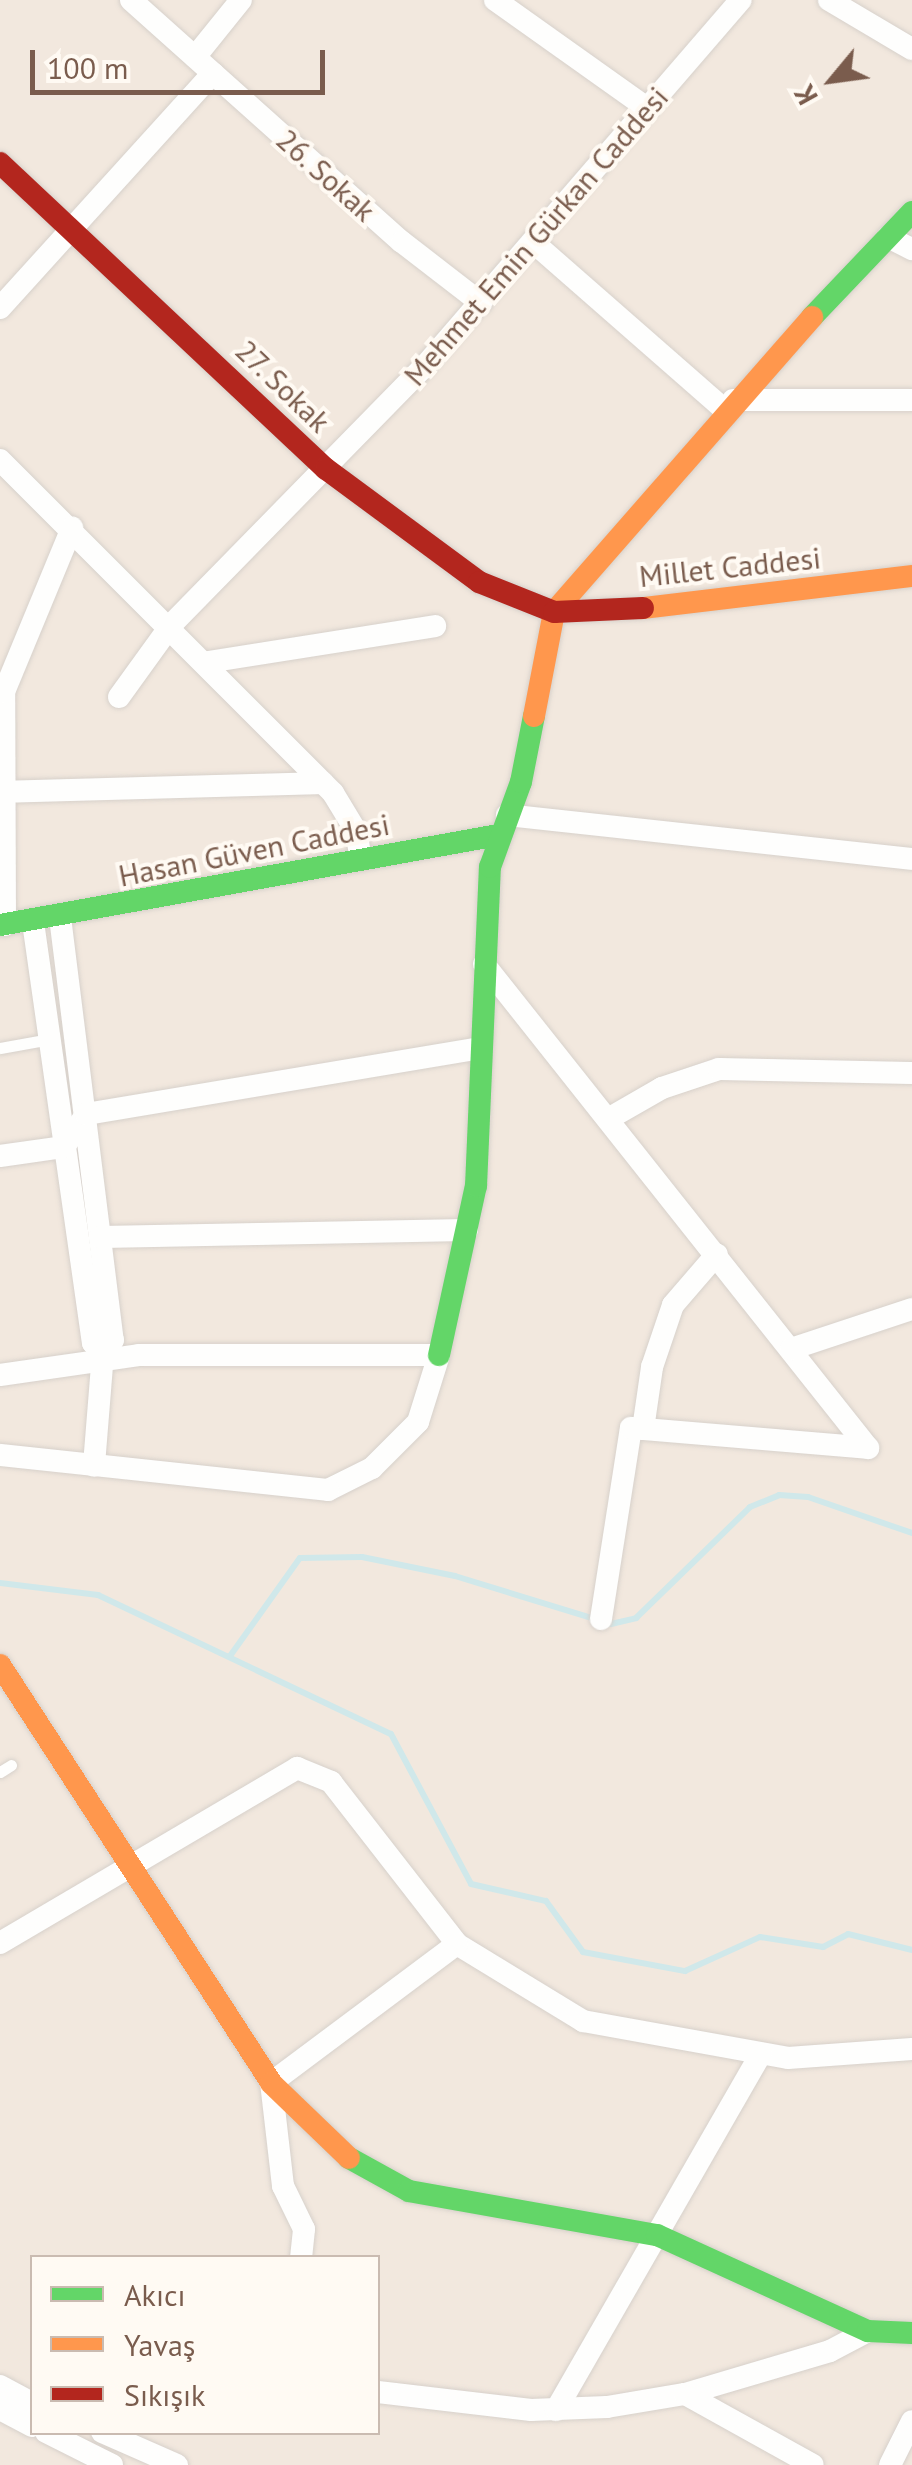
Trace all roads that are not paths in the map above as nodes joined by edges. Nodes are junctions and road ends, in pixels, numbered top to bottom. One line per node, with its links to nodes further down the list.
1 (131, 0): 7 (street, 26. Sokak)
2 (241, 0): 7 (street)
3 (741, 0): 8 (street, Mehmet Emin Gürkan Caddesi)
4 (829, 0): 6 (street)
5 (508, 4): 8 (street)
6 (912, 50)
7 (204, 65): 11 (street); 15 (street, 26. Sokak)
8 (646, 108): 13 (street, Mehmet Emin Gürkan Caddesi)
9 (0, 163): 11 (street, 27. Sokak)
10 (912, 212): 12 (street)
11 (74, 227): 16 (street); 20 (street, 27. Sokak)
12 (888, 237): 14 (street); 18 (street)
13 (534, 242): 15 (street, Mehmet Emin Gürkan Caddesi); 18 (street)
14 (912, 249)
15 (482, 304): 20 (street, Mehmet Emin Gürkan Caddesi)
16 (0, 308)
17 (912, 400): 18 (street)
18 (729, 405): 23 (street)
19 (0, 460): 21 (street)
20 (326, 469): 23 (street, 27. Sokak); 24 (street, Mehmet Emin Gürkan Caddesi)
21 (72, 528): 24 (street); 29 (street)
22 (912, 576): 23 (street, Millet Caddesi)
23 (554, 612): 30 (street)
24 (171, 625): 26 (street); 27 (street, Mehmet Emin Gürkan Caddesi)
25 (434, 626): 26 (street)
26 (208, 662): 28 (street)
27 (120, 698)
28 (323, 782): 29 (street); 31 (street)
29 (2, 792): 34 (street)
30 (502, 825): 31 (street, Hasan Güven Caddesi); 32 (street); 35 (street)
31 (361, 859): 33 (street, Hasan Güven Caddesi)
32 (912, 859)
33 (60, 917): 34 (street, Hasan Güven Caddesi); 40 (street)
34 (12, 926): 36 (street)
35 (484, 964): 38 (street); 41 (street)
36 (50, 1039): 37 (lane); 42 (street)
37 (0, 1048)
38 (480, 1048): 40 (street); 44 (street)
39 (912, 1073): 41 (street)
40 (86, 1114): 42 (street); 45 (street)
41 (608, 1119): 46 (street)
42 (64, 1147): 43 (street); 50 (street)
43 (0, 1156)
44 (466, 1230): 45 (street); 49 (street)
45 (100, 1236): 50 (street)
46 (716, 1254): 48 (street); 52 (street)
47 (912, 1310): 48 (street)
48 (792, 1349): 52 (street)
49 (438, 1355): 50 (street); 54 (street)
50 (102, 1357): 51 (street); 54 (street)
51 (0, 1375)
52 (643, 1428): 55 (street)
53 (0, 1455): 54 (street)
54 (94, 1466)
55 (601, 1619)
56 (0, 1665): 57 (street)
57 (125, 1865): 58 (street); 59 (street); 62 (street)
58 (0, 1943)
59 (456, 1944): 61 (street); 62 (street)
60 (912, 2049): 61 (street)
61 (762, 2054): 63 (street)
62 (272, 2082): 63 (street); 64 (street)
63 (657, 2235): 65 (street); 72 (street)
64 (301, 2255)
65 (868, 2331): 66 (street); 69 (street)
66 (912, 2333)
67 (0, 2386): 70 (street)
68 (380, 2392): 72 (street)
69 (685, 2394): 72 (street); 80 (street)
70 (30, 2400)
71 (0, 2409): 74 (street)
72 (556, 2410)
73 (912, 2421): 81 (street)
74 (30, 2425)
75 (52, 2435): 78 (street)
76 (109, 2435): 77 (street)
77 (126, 2443): 78 (street); 79 (street)
78 (114, 2465)
79 (177, 2465)
80 (814, 2465)
81 (890, 2465)

